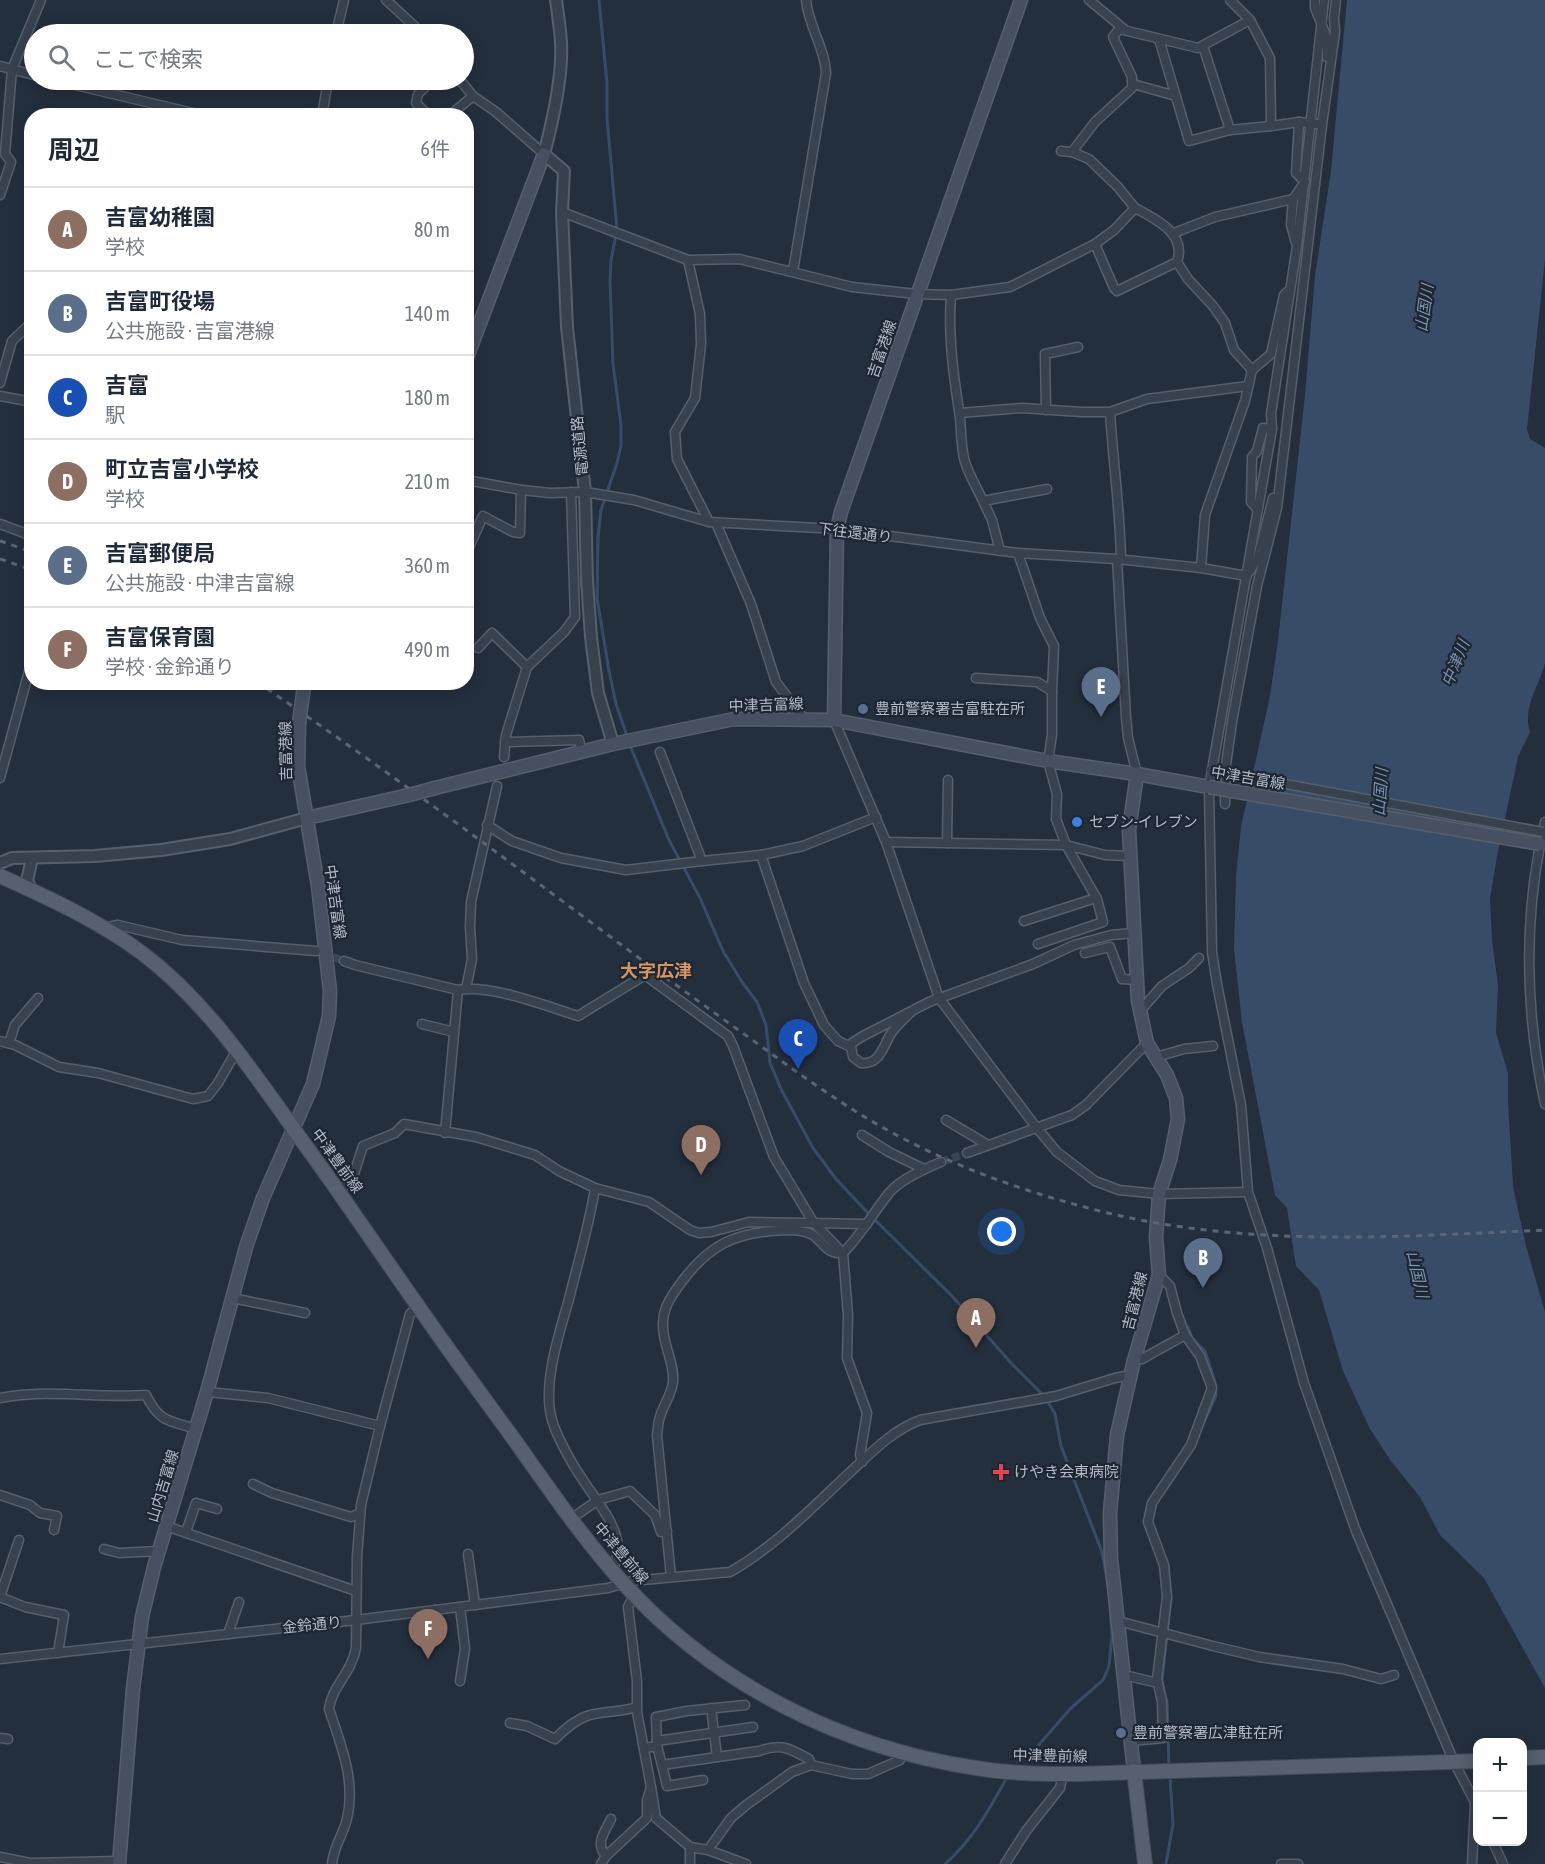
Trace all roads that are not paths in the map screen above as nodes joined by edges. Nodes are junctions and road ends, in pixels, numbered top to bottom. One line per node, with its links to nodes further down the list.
1 (40, 0): 14 (street)
2 (344, 0): 15 (street)
3 (386, 0): 16 (street)
4 (556, 0): 43 (street)
5 (806, 0): 55 (street)
6 (1021, 0): 56 (main road, 吉富港線)
7 (1230, 0): 12 (street)
8 (1315, 0): 13 (street)
9 (1324, 0): 13 (street)
10 (1336, 0): 29 (street)
11 (1091, 1): 17 (street)
12 (1250, 20): 20 (street); 39 (street)
13 (1322, 23): 29 (street); 37 (street)
14 (30, 24)
15 (338, 24)
16 (412, 24)
17 (1124, 30): 19 (street); 24 (street)
18 (24, 39): 22 (street)
19 (1159, 39): 20 (street); 31 (street)
20 (1203, 46): 40 (street)
21 (0, 66): 22 (street)
22 (12, 69): 23 (street); 46 (street)
23 (24, 72)
24 (1133, 84): 31 (street); 42 (street)
25 (97, 90): 32 (street)
26 (326, 90): 33 (street)
27 (422, 90): 34 (street)
28 (468, 90): 30 (street)
29 (1327, 91): 38 (street)
30 (473, 96): 35 (street); 43 (street)
31 (1176, 96): 40 (street)
32 (174, 108)
33 (323, 108)
34 (421, 108)
35 (459, 108)
36 (1299, 122): 37 (street); 39 (street); 44 (street)
37 (1311, 123): 38 (street); 44 (street)
38 (1322, 125): 45 (street)
39 (1271, 126): 40 (street)
40 (1230, 130)
41 (1061, 151): 42 (street)
42 (1072, 152): 48 (street)
43 (544, 154): 49 (street, 電源道路); 59 (main road)
44 (1305, 182): 45 (street); 47 (street); 52 (street)
45 (1316, 183): 71 (street)
46 (0, 195)
47 (1293, 199): 50 (street); 52 (street)
48 (1136, 208): 50 (street); 51 (street)
49 (562, 212): 53 (street); 78 (street, 電源道路)
50 (1174, 233): 54 (street)
51 (1095, 244): 54 (street); 57 (street)
52 (1297, 246): 61 (street)
53 (688, 260): 55 (street); 81 (street)
54 (1178, 262): 62 (street)
55 (794, 271): 56 (street)
56 (916, 294): 57 (street); 83 (main road, 吉富港線)
57 (951, 295): 69 (street)
58 (24, 330): 63 (street)
59 (474, 339)
60 (1078, 347): 67 (street)
61 (1276, 356): 62 (street); 70 (street)
62 (1251, 370): 64 (street)
63 (0, 383)
64 (1248, 386): 68 (street); 89 (street)
65 (0, 396): 66 (street)
66 (24, 400)
67 (1046, 410): 68 (street); 69 (street)
68 (1110, 412): 88 (street)
69 (960, 413): 79 (street)
70 (1271, 414): 71 (street); 72 (street)
71 (1288, 422): 73 (street)
72 (1272, 429): 80 (street); 80 (street)
73 (1280, 478): 90 (street); 91 (street)
74 (474, 481): 76 (street, 下往還通り)
75 (1047, 489): 79 (street)
76 (521, 490): 77 (street, 下往還通り); 85 (street)
77 (571, 492): 78 (street, 下往還通り); 93 (street)
78 (585, 492): 81 (street, 下往還通り); 101 (street, 電源道路)
79 (982, 501): 86 (street)
80 (1257, 509): 90 (street)
81 (712, 523): 83 (street, 下往還通り); 98 (street)
82 (0, 524): 84 (street)
83 (837, 529): 86 (street, 下往還通り); 99 (main road, 吉富港線)
84 (24, 533)
85 (474, 536)
86 (1000, 551): 87 (street, 下往還通り)
87 (1018, 553): 88 (street, 下往還通り); 97 (street)
88 (1119, 559): 89 (street, 下往還通り); 108 (street)
89 (1202, 568): 90 (street, 下往還通り)
90 (1246, 580): 91 (street, 下往還通り); 107 (street)
91 (1257, 586): 113 (street)
92 (478, 648): 93 (street)
93 (527, 667): 100 (street)
94 (976, 678): 97 (street)
95 (24, 686): 105 (street)
96 (304, 690): 115 (main road, 吉富港線, bridge)
97 (1052, 691): 106 (street)
98 (804, 719): 99 (main road, 中津吉富線); 101 (main road, 中津吉富線)
99 (834, 720): 106 (main road, 中津吉富線); 114 (street)
100 (505, 742): 102 (street); 104 (street)
101 (613, 744): 102 (main road, 中津吉富線)
102 (582, 752): 115 (main road, 中津吉富線, bridge)
103 (660, 752): 124 (street)
104 (504, 757)
105 (2, 759): 109 (street)
106 (1048, 761): 108 (main road, 中津吉富線); 120 (street)
107 (1211, 770): 112 (street); 117 (street, bridge)
108 (1137, 774): 112 (main road, 中津吉富線); 122 (main road, 吉富港線)
109 (0, 778)
110 (948, 780): 119 (street)
111 (497, 786): 116 (street)
112 (1209, 787): 117 (main road, 中津吉富線, bridge); 164 (street)
113 (1225, 804)
114 (876, 817): 118 (street); 121 (street)
115 (307, 818): 123 (street); 155 (main road, 中津吉富線)
116 (487, 825): 124 (street); 138 (street)
117 (1543, 836): 152 (street)
118 (886, 842): 119 (street); 140 (street)
119 (947, 843): 120 (street)
120 (1066, 845): 122 (street); 128 (street)
121 (761, 855): 124 (street); 149 (street)
122 (1130, 856): 131 (main road, 吉富港線)
123 (33, 858): 125 (street); 127 (street)
124 (702, 861)
125 (0, 863)
126 (0, 876): 127 (main road, 中津豊前線)
127 (32, 891): 130 (main road, 中津豊前線)
128 (1096, 898): 129 (street); 132 (street)
129 (1024, 921)
130 (104, 928): 133 (street); 150 (main road, 中津豊前線)
131 (1134, 933): 137 (main road, 吉富港線); 140 (street)
132 (1038, 944)
133 (316, 951)
134 (1085, 953): 137 (street)
135 (1199, 958): 142 (street)
136 (344, 960): 138 (street)
137 (1137, 980): 142 (main road, 吉富港線)
138 (462, 990): 144 (street); 166 (street)
139 (38, 998): 146 (street)
140 (939, 998): 141 (street); 154 (street)
141 (912, 1011): 149 (street); 149 (street)
142 (1140, 1011): 147 (main road, 吉富港線)
143 (422, 1024): 144 (street)
144 (454, 1032): 156 (street)
145 (0, 1041): 146 (street)
146 (9, 1043): 150 (street)
147 (1147, 1043): 151 (main road, 吉富港線); 154 (street)
148 (1213, 1046): 151 (street)
149 (851, 1047)
150 (237, 1050): 155 (main road, 中津豊前線)
151 (1156, 1057): 165 (main road, 吉富港線)
152 (1545, 1104)
153 (946, 1120): 158 (street)
154 (1036, 1127): 158 (street); 165 (street)
155 (294, 1130): 163 (main road, 中津豊前線); 170 (main road, 山内吉富線)
156 (445, 1133): 162 (street); 163 (street)
157 (862, 1135): 161 (street)
158 (988, 1145): 159 (street)
159 (967, 1153)
160 (941, 1162): 161 (street)
161 (924, 1169): 167 (street)
162 (595, 1188): 166 (street); 183 (street)
163 (339, 1191): 171 (main road, 中津豊前線)
164 (1248, 1192): 165 (street); 231 (street)
165 (1160, 1194): 169 (main road, 吉富港線)
166 (813, 1222): 167 (street); 168 (street)
167 (867, 1224): 168 (street)
168 (843, 1253): 180 (street); 189 (street)
169 (1159, 1275): 173 (street); 174 (main road, 吉富港線)
170 (232, 1298): 172 (street); 176 (main road, 山内吉富線)
171 (418, 1307): 178 (street); 186 (main road, 中津豊前線)
172 (305, 1313)
173 (1185, 1335): 174 (street); 208 (street)
174 (1134, 1360): 175 (main road, 吉富港線)
175 (1131, 1375): 180 (street, 金鈴通り); 206 (main road, 吉富港線)
176 (207, 1392): 178 (street); 179 (main road, 山内吉富線)
177 (0, 1398): 179 (street)
178 (380, 1426): 185 (street)
179 (196, 1429): 187 (main road, 山内吉富線)
180 (862, 1462): 196 (street, 金鈴通り)
181 (254, 1484): 185 (street)
182 (0, 1495): 188 (street)
183 (598, 1500): 186 (street); 189 (street); 195 (street)
184 (217, 1509): 190 (street)
185 (360, 1513): 198 (street)
186 (571, 1519): 195 (main road, 中津豊前線)
187 (166, 1526): 190 (street); 193 (main road, 山内吉富線)
188 (54, 1530)
189 (667, 1531): 196 (street)
190 (186, 1532): 198 (street)
191 (19, 1540): 200 (street)
192 (104, 1549): 193 (street)
193 (159, 1551): 210 (main road, 山内吉富線)
194 (468, 1554): 202 (street)
195 (612, 1571): 197 (main road, 中津豊前線)
196 (671, 1577): 197 (street, 金鈴通り)
197 (623, 1584): 199 (main road, 中津豊前線); 202 (street, 金鈴通り)
198 (356, 1591): 205 (street)
199 (634, 1595): 218 (street); 226 (main road, 中津豊前線)
200 (0, 1597): 211 (street)
201 (239, 1602): 209 (street)
202 (475, 1605): 203 (street, 金鈴通り)
203 (460, 1607): 204 (street, 金鈴通り); 215 (street)
204 (435, 1610): 205 (street, 金鈴通り); 207 (street)
205 (356, 1620): 209 (street, 金鈴通り); 248 (street)
206 (1118, 1620): 208 (street); 213 (main road, 吉富港線)
207 (432, 1629)
208 (1162, 1632): 214 (street); 216 (street)
209 (228, 1634): 210 (street, 金鈴通り)
210 (138, 1644): 211 (street, 金鈴通り); 246 (main road, 山内吉富線)
211 (58, 1653): 212 (street, 金鈴通り)
212 (0, 1659)
213 (1124, 1675): 216 (street); 223 (main road, 吉富港線)
214 (1394, 1675)
215 (460, 1681)
216 (1158, 1683): 223 (street)
217 (745, 1705): 219 (street)
218 (637, 1707): 220 (street); 225 (street)
219 (711, 1708): 222 (street); 224 (street)
220 (510, 1723)
221 (753, 1727): 222 (street)
222 (714, 1732): 224 (street); 227 (street)
223 (1131, 1741): 234 (main road, 吉富港線)
224 (657, 1743): 225 (street); 232 (street)
225 (644, 1748): 237 (street)
226 (900, 1753): 233 (street); 235 (main road, 中津豊前線)
227 (717, 1757): 232 (street); 233 (street)
228 (1545, 1757): 229 (main road)
229 (1527, 1758)
230 (1473, 1761): 231 (main road, 中津豊前線)
231 (1454, 1762): 234 (main road, 中津豊前線); 238 (street)
232 (662, 1765): 236 (street)
233 (811, 1765): 243 (street)
234 (1134, 1771): 235 (main road, 中津豊前線); 252 (main road)
235 (1063, 1774): 251 (street)
236 (703, 1780)
237 (651, 1787): 242 (street); 245 (street)
238 (1473, 1799)
239 (610, 1819): 245 (street)
240 (1473, 1823): 255 (street)
241 (1495, 1846): 256 (street)
242 (690, 1847): 243 (street); 249 (street)
243 (708, 1850): 250 (street)
244 (0, 1857): 247 (street)
245 (604, 1860)
246 (120, 1862): 247 (street)
247 (48, 1863)
248 (332, 1864)
249 (690, 1864)
250 (746, 1864)
251 (1005, 1864)
252 (1145, 1864)
253 (1281, 1864): 254 (street)
254 (1298, 1864)
255 (1472, 1864)
256 (1503, 1864)

